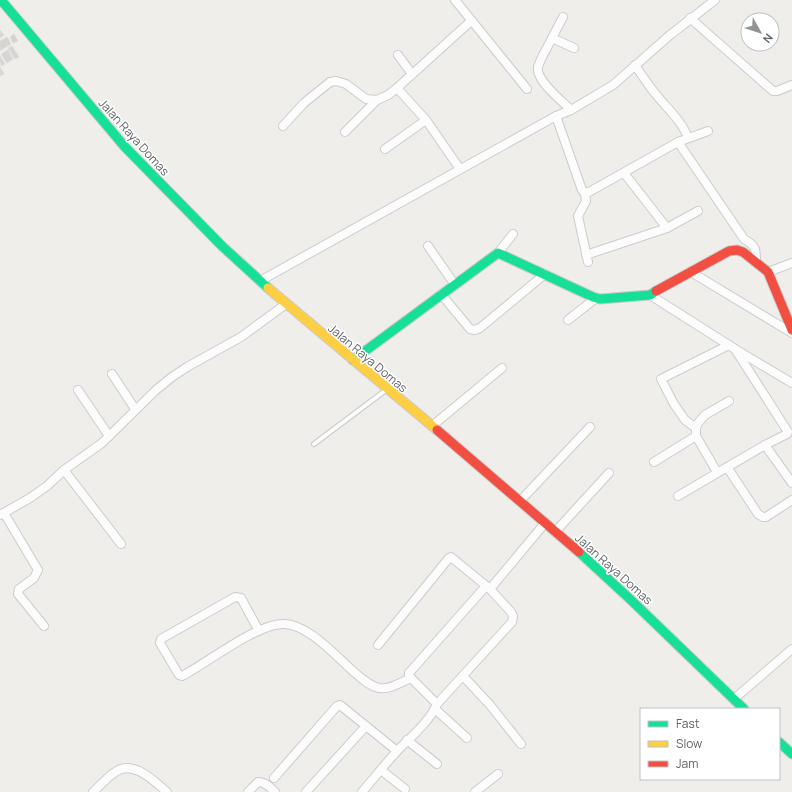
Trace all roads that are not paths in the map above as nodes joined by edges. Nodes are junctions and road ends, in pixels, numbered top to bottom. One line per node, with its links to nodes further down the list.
1 (1, 0): 38 (main road, Jalan Raya Domas)
2 (455, 0): 6 (street)
3 (715, 0): 5 (street)
4 (564, 17): 7 (street)
5 (690, 18): 10 (street); 12 (street)
6 (471, 21): 11 (street); 14 (street)
7 (552, 38): 8 (street); 16 (street)
8 (574, 48)
9 (398, 56): 11 (street)
10 (636, 65): 16 (street); 22 (street)
11 (412, 74): 13 (street)
12 (792, 85)
13 (397, 88): 15 (street); 18 (street)
14 (526, 89)
15 (377, 100): 19 (street); 20 (street)
16 (571, 110): 17 (street)
17 (556, 116): 25 (street); 27 (street)
18 (426, 120): 24 (street); 25 (street)
19 (283, 126)
20 (345, 132)
21 (708, 132): 22 (street)
22 (688, 138): 23 (street)
23 (678, 142): 26 (street); 33 (street)
24 (385, 149)
25 (460, 169): 38 (street)
26 (624, 173): 27 (street); 29 (street)
27 (585, 192): 29 (street)
28 (698, 211): 29 (street)
29 (667, 228)
30 (513, 234): 32 (street)
31 (428, 246): 39 (street)
32 (498, 253): 37 (main road); 39 (main road)
33 (756, 262): 35 (main road); 36 (main road)
34 (792, 263): 36 (street)
35 (692, 272): 41 (main road); 45 (street)
36 (768, 272): 45 (main road)
37 (545, 274): 40 (street); 42 (main road)
38 (260, 281): 43 (main road, Jalan Raya Domas)
39 (455, 285): 40 (main road)
40 (441, 294): 47 (main road)
41 (650, 295): 42 (main road); 46 (street)
42 (596, 298): 44 (street)
43 (286, 304): 47 (main road, Jalan Raya Domas); 54 (street)
44 (568, 320)
45 (792, 331)
46 (732, 347): 50 (street); 57 (street); 60 (street)
47 (353, 360): 51 (main road, Jalan Raya Domas)
48 (502, 368): 55 (street)
49 (112, 374): 54 (street)
50 (792, 383)
51 (388, 389): 55 (main road, Jalan Raya Domas); 59 (lane)
52 (78, 390): 58 (street)
53 (729, 401): 57 (street)
54 (136, 409): 58 (street)
55 (432, 426): 69 (main road, Jalan Raya Domas)
56 (590, 428): 69 (street)
57 (696, 432): 61 (street); 64 (street)
58 (109, 436): 63 (street)
59 (314, 444)
60 (765, 445): 62 (street); 66 (street)
61 (654, 462)
62 (727, 467): 64 (street); 68 (street)
63 (64, 470): 70 (street); 73 (street)
64 (717, 472): 67 (street)
65 (609, 474): 72 (street)
66 (792, 483)
67 (678, 496)
68 (792, 500)
69 (520, 501): 71 (main road, Jalan Raya Domas)
70 (2, 514): 75 (street)
71 (545, 523): 72 (main road, Jalan Raya Domas); 74 (street)
72 (555, 532): 81 (main road, Jalan Raya Domas)
73 (121, 544)
74 (488, 587): 77 (street); 79 (street); 80 (street)
75 (44, 626)
76 (259, 631): 76 (street); 80 (street)
77 (378, 645)
78 (792, 649): 81 (street)
79 (463, 676): 82 (street); 88 (street)
80 (410, 678): 82 (street)
81 (734, 700): 83 (main road, Jalan Raya Domas)
82 (436, 706): 85 (street); 86 (street)
83 (743, 708)
84 (366, 726): 89 (street); 94 (street); 100 (street)
85 (467, 738)
86 (408, 740): 89 (street); 91 (street)
87 (780, 743): 90 (main road)
88 (521, 744)
89 (397, 751): 92 (street)
90 (792, 754)
91 (436, 764)
92 (381, 770): 95 (street); 101 (street)
93 (498, 774): 102 (street)
94 (274, 778)
95 (405, 789)
96 (162, 790): 97 (street)
97 (93, 792)
98 (248, 792): 99 (street)
99 (275, 792)
100 (306, 792)
101 (362, 792)
102 (475, 792)

